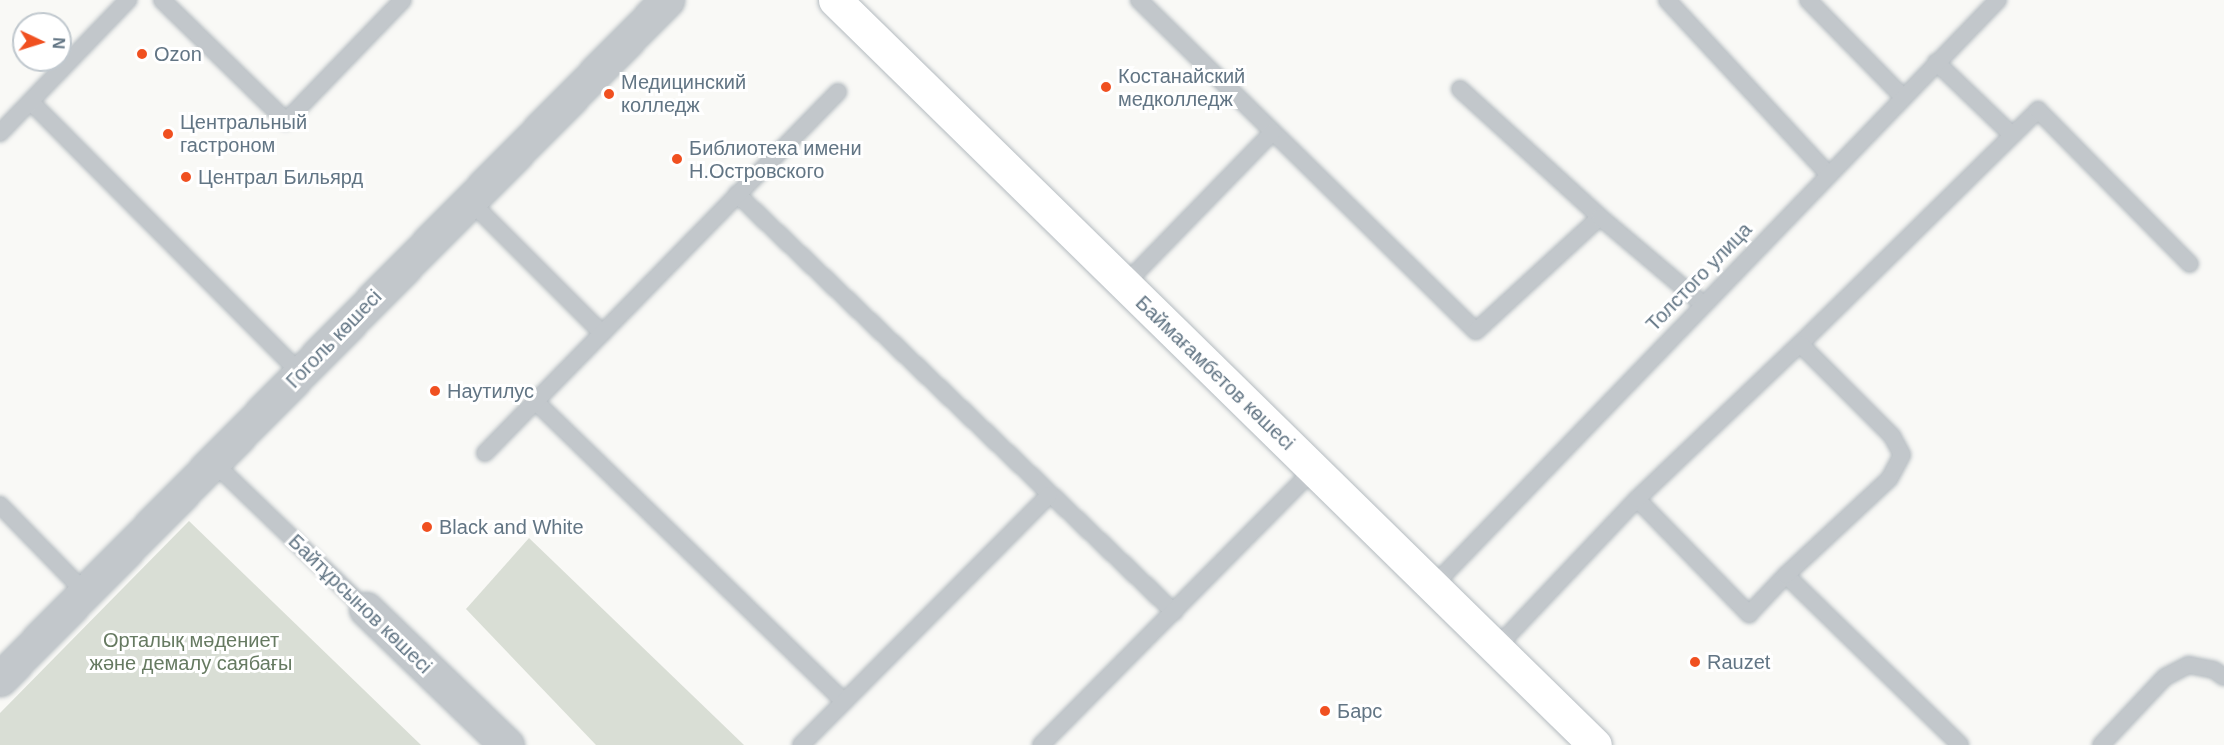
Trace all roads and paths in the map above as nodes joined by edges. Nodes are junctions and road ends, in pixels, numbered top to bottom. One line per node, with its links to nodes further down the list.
1 (128, 0): 14 (lane)
2 (162, 0): 3 (lane)
3 (402, 0)
4 (667, 0): 20 (street, Гоголь көшесі)
5 (835, 0): 23 (main road, Баймағамбетов көшесі)
6 (1139, 0): 15 (lane)
7 (1667, 0): 18 (lane)
8 (1808, 0): 13 (lane)
9 (1998, 0): 10 (lane, Толстого улица)
10 (1936, 62): 13 (lane, Толстого улица); 17 (lane)
11 (1460, 89): 21 (lane)
12 (838, 92): 19 (lane)
13 (1902, 96): 18 (lane, Толстого улица)
14 (31, 102): 16 (lane); 27 (lane)
15 (1273, 132): 21 (lane); 23 (lane)
16 (0, 133)
17 (2012, 135): 22 (lane); 26 (lane)
18 (1828, 174): 24 (lane, Толстого улица)
19 (737, 194): 25 (lane); 32 (lane)
20 (470, 201): 25 (lane); 27 (street, Гоголь көшесі)
21 (1600, 217): 24 (lane)
22 (2190, 264)
23 (1125, 285): 31 (main road, Баймағамбетов көшесі)
24 (1703, 304): 36 (lane, Толстого улица)
25 (602, 333): 28 (lane)
26 (1800, 344): 33 (lane); 35 (lane)
27 (300, 373): 30 (street, Гоголь көшесі)
28 (535, 401): 29 (lane); 43 (lane)
29 (485, 453)
30 (213, 462): 37 (street, Гоголь көшесі); 38 (lane, Байтұрсынов көшесі)
31 (1314, 469): 36 (main road, Баймағамбетов көшесі); 39 (lane)
32 (1049, 495): 39 (lane); 43 (lane)
33 (1637, 499): 35 (lane); 40 (lane)
34 (0, 505): 37 (lane)
35 (1786, 575): 48 (lane)
36 (1432, 586): 40 (main road, Баймағамбетов көшесі)
37 (85, 592): 42 (street, Гоголь көшесі)
38 (366, 609): 44 (street, Байтұрсынов көшесі)
39 (1174, 612): 46 (lane)
40 (1496, 648): 47 (main road, Баймағамбетов көшесі)
41 (2224, 678): 49 (lane)
42 (0, 679)
43 (844, 702): 45 (lane)
44 (507, 745)
45 (801, 745)
46 (1041, 745)
47 (1595, 745)
48 (1960, 745)
49 (2101, 745)

